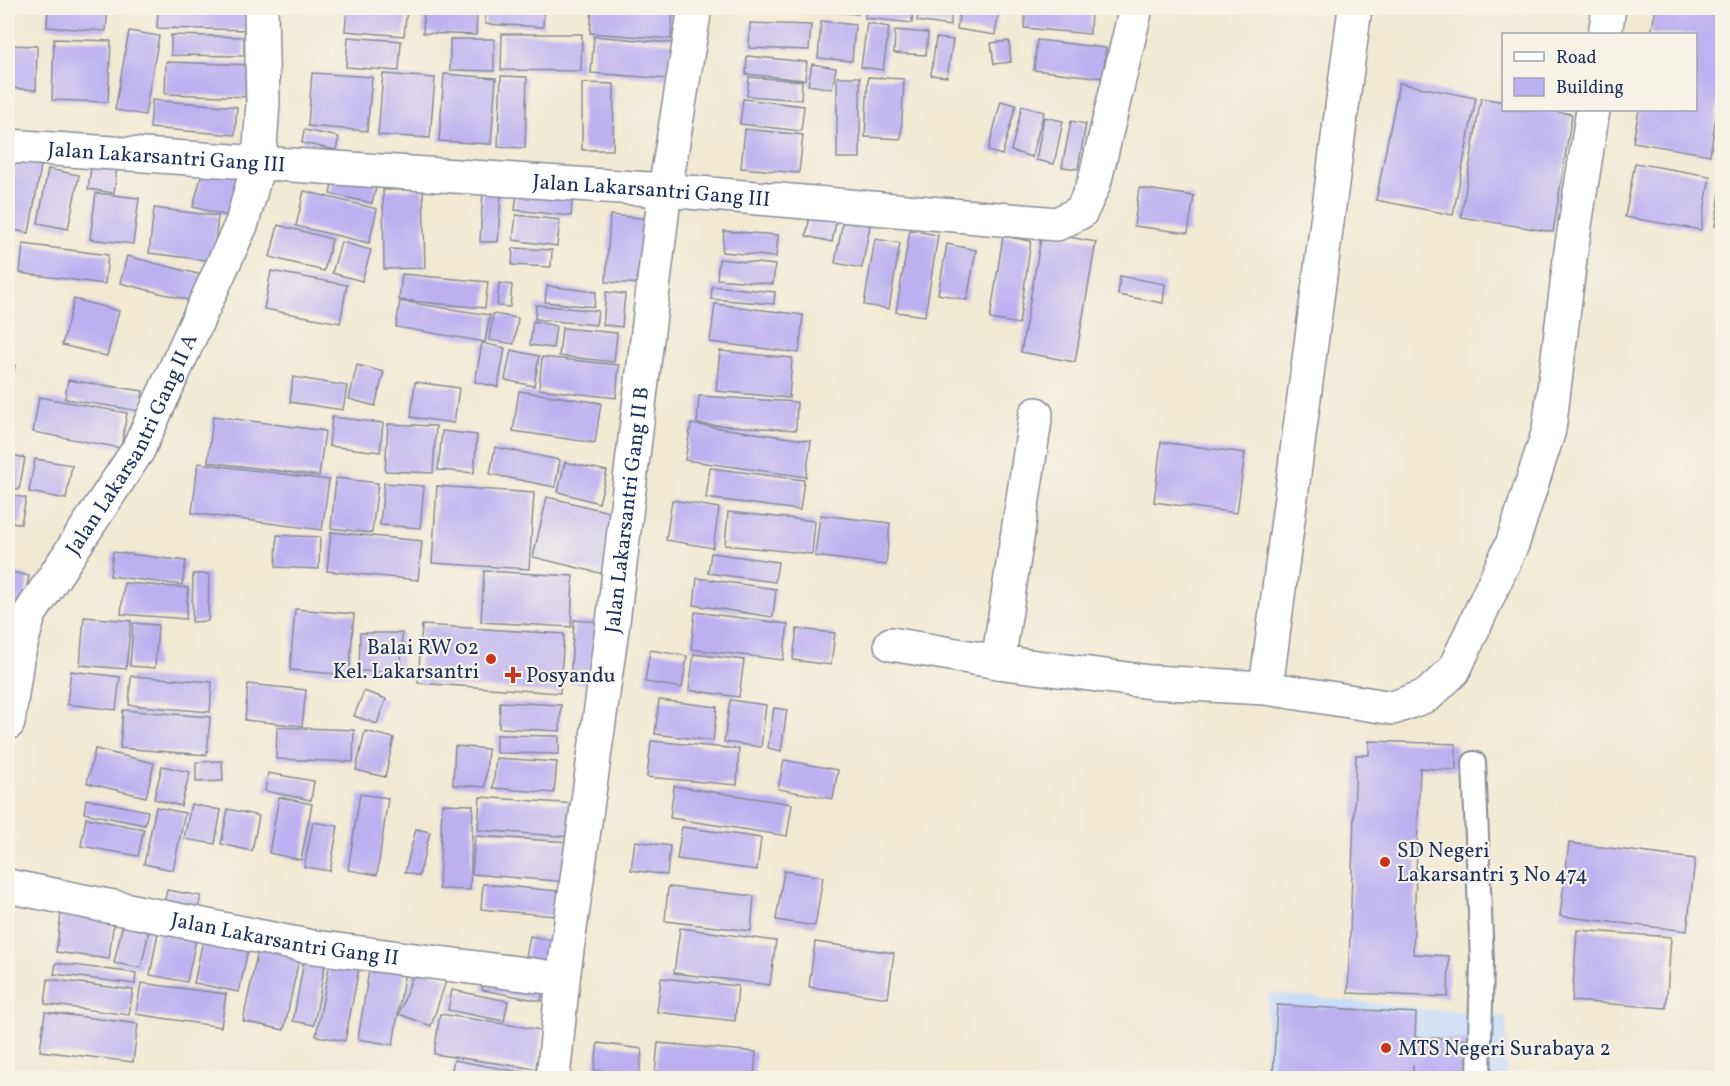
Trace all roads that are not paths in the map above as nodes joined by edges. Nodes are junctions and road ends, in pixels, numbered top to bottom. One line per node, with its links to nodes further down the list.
1 (261, 8): 9 (street, Jalan Lakarsantri Gang II A)
2 (695, 8): 10 (street, Jalan Lakarsantri Gang II B)
3 (1136, 8): 10 (street, Jalan Lakarsantri Gang III)
4 (1355, 8): 14 (street)
5 (1609, 8): 6 (street)
6 (1605, 33)
7 (1593, 111): 14 (street)
8 (8, 146): 9 (street, Jalan Lakarsantri Gang III)
9 (260, 161): 10 (street, Jalan Lakarsantri Gang III); 15 (street, Jalan Lakarsantri Gang II A)
10 (664, 190): 18 (street, Jalan Lakarsantri Gang II B)
11 (1036, 414): 13 (street)
12 (891, 644): 13 (street)
13 (998, 662): 14 (street)
14 (1266, 688)
15 (8, 723)
16 (1474, 763): 20 (lane)
17 (8, 886): 18 (street, Jalan Lakarsantri Gang II)
18 (563, 979): 19 (street, Jalan Lakarsantri Gang II B)
19 (553, 1078)
20 (1479, 1078)

